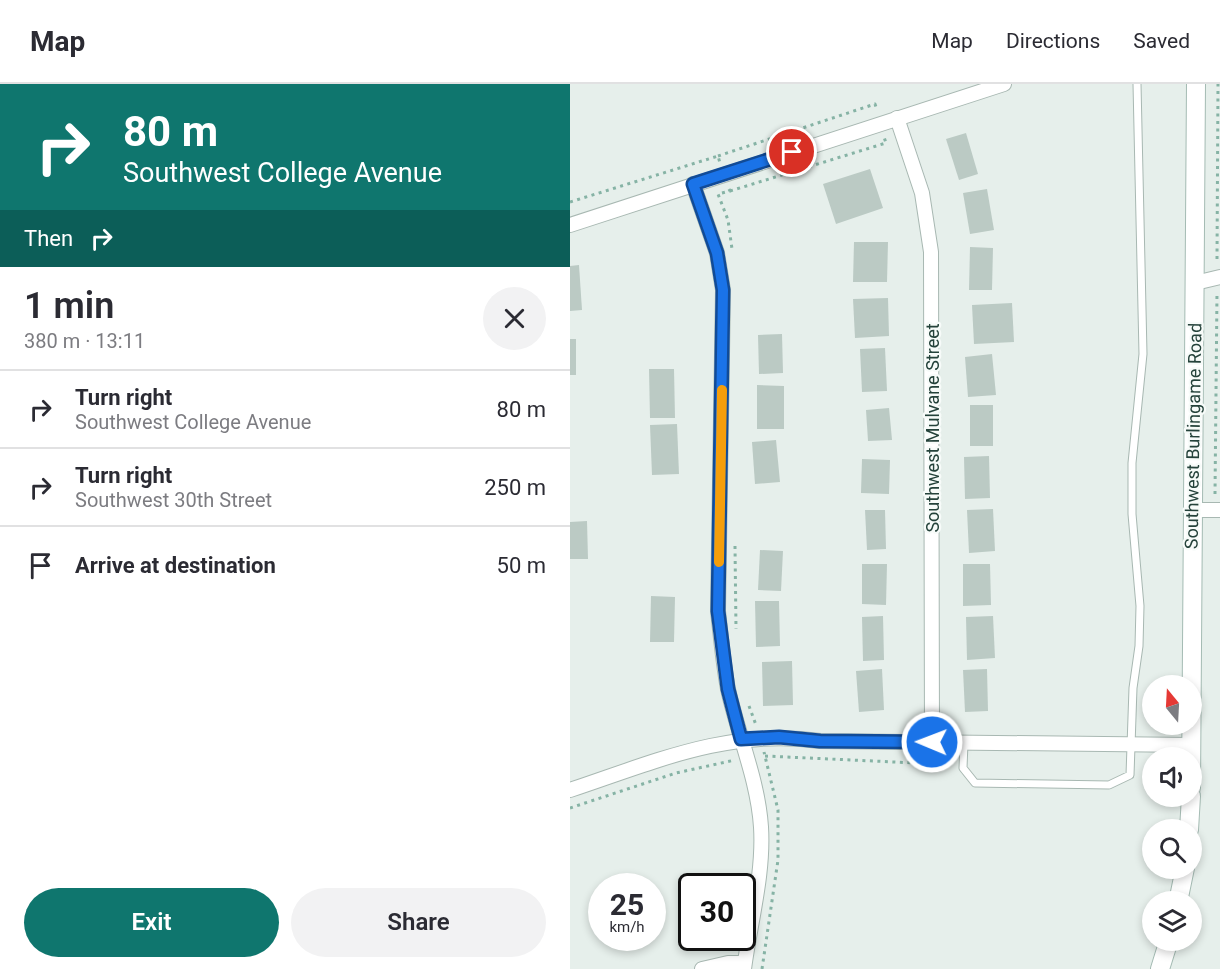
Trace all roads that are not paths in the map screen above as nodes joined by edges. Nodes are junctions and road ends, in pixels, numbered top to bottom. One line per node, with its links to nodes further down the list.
1 (1004, 84): 4 (street)
2 (1137, 84): 14 (lane)
3 (1197, 84): 8 (main road, Southwest Burlingame Road)
4 (897, 118): 5 (street); 12 (street, Southwest Mulvane Street)
5 (693, 184): 6 (street); 11 (street)
6 (570, 225)
7 (1220, 277): 8 (street)
8 (1195, 283): 9 (main road, Southwest Burlingame Road)
9 (1192, 510): 10 (street); 15 (main road, Southwest Burlingame Road)
10 (1220, 510)
11 (741, 739): 12 (street); 16 (street); 18 (street)
12 (932, 742): 13 (street)
13 (964, 743): 14 (street); 14 (lane)
14 (1131, 744): 15 (street)
15 (1192, 745)
16 (570, 790)
17 (1166, 951): 20 (main road)
18 (744, 966): 19 (street)
19 (702, 969)
20 (1160, 969)

